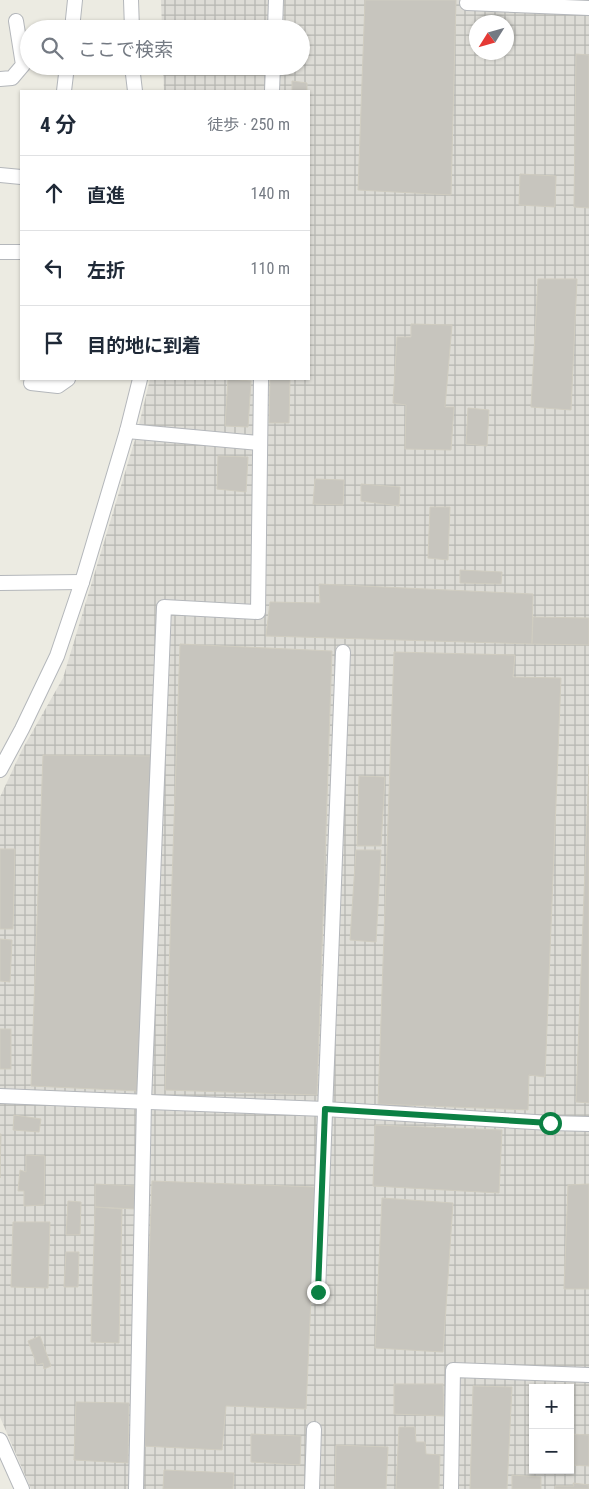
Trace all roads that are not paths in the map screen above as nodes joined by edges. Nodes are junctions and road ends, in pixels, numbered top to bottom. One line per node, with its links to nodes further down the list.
1 (76, 0): 6 (street)
2 (131, 0): 7 (street)
3 (276, 0): 8 (street)
4 (467, 3): 5 (street)
5 (589, 8)
6 (73, 20)
7 (132, 20)
8 (275, 20)
9 (16, 21): 10 (street)
10 (20, 50)
11 (20, 68): 15 (street)
12 (67, 75): 16 (street)
13 (133, 75): 17 (street)
14 (273, 75): 18 (street)
15 (0, 79)
16 (64, 90)
17 (135, 90)
18 (272, 90)
19 (0, 175): 20 (street)
20 (20, 177)
21 (0, 252): 22 (street)
22 (20, 252)
23 (67, 380): 26 (street)
24 (140, 380): 27 (street)
25 (261, 380): 28 (street)
26 (31, 383)
27 (127, 431): 28 (street); 29 (street)
28 (259, 443): 34 (street)
29 (82, 582): 30 (street); 32 (street)
30 (0, 583)
31 (343, 652): 35 (street)
32 (0, 770)
33 (0, 1096): 34 (street)
34 (144, 1101): 35 (street); 42 (street)
35 (325, 1109): 36 (street); 37 (street)
36 (589, 1124)
37 (318, 1292)
38 (589, 1375): 44 (street)
39 (314, 1429): 43 (street)
40 (0, 1440): 41 (street)
41 (22, 1489)
42 (136, 1489)
43 (312, 1489)
44 (452, 1489)

